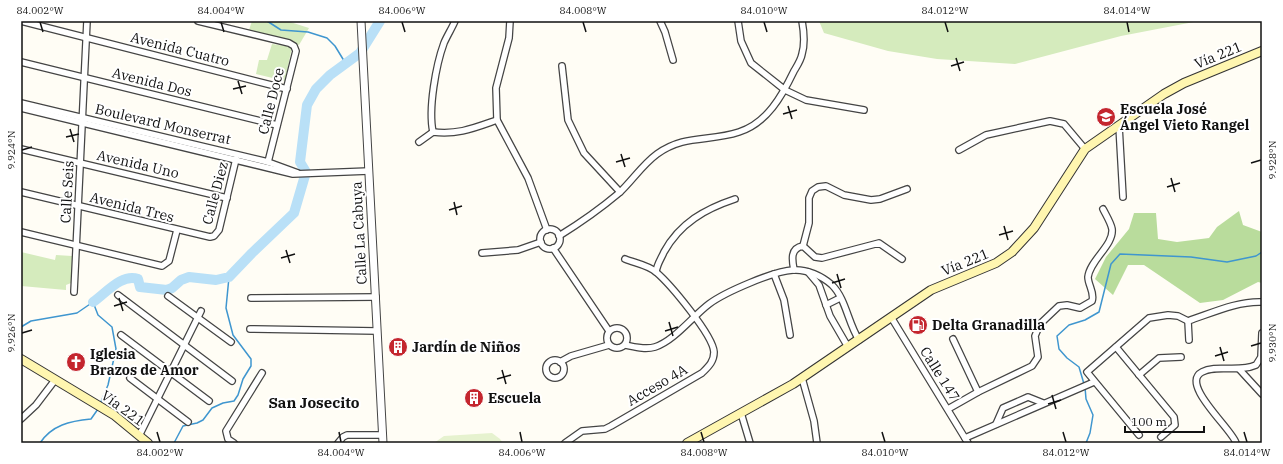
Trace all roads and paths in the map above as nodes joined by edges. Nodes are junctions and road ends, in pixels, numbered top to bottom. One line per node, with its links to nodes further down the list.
1 (21, 21): 10 (street, Avenida Cuatro)
2 (87, 21): 10 (street, Calle Seis)
3 (198, 21): 16 (street, Calle Doce)
4 (361, 21): 33 (street, Calle La Cabuya)
5 (456, 21): 25 (street)
6 (510, 21): 22 (street)
7 (660, 21): 12 (street)
8 (738, 21): 17 (street)
9 (802, 21): 17 (street)
10 (86, 37): 15 (street, Calle Seis); 16 (street, Avenida Cuatro)
11 (1262, 51): 24 (main road, Vía 221)
12 (673, 60)
13 (21, 62): 15 (street, Avenida Dos)
14 (562, 66): 37 (street)
15 (84, 78): 21 (street, Calle Seis); 23 (street, Avenida Dos)
16 (287, 89): 23 (street, Calle Doce)
17 (785, 90): 20 (street); 37 (street)
18 (21, 103): 21 (street, Boulevard Monserrat)
19 (21, 108): 21 (street, Boulevard Monserrat)
20 (864, 110)
21 (82, 120): 30 (street, Boulevard Monserrat); 32 (street, Calle Seis)
22 (497, 120): 25 (street); 44 (street)
23 (277, 125): 31 (street, Calle Doce)
24 (1119, 126): 28 (main road, Vía 221); 38 (street)
25 (433, 132): 26 (street)
26 (419, 142)
27 (21, 149): 32 (street, Avenida Uno)
28 (1085, 149): 29 (street); 69 (main road, Vía 221)
29 (959, 150)
30 (237, 157): 31 (street, Boulevard Monserrat); 34 (street, Boulevard Monserrat); 39 (street, Calle Diez)
31 (268, 162): 34 (street, Boulevard Monserrat)
32 (80, 163): 39 (street, Avenida Uno); 41 (street, Calle Seis)
33 (369, 171): 34 (street, Boulevard Monserrat); 62 (street, Calle La Cabuya)
34 (298, 173)
35 (907, 189): 50 (street)
36 (21, 192): 41 (street, Avenida Tres)
37 (620, 192): 47 (street)
38 (1123, 197)
39 (226, 198): 46 (street, Calle Diez)
40 (735, 199): 57 (street)
41 (78, 206): 43 (street, Avenida Tres); 49 (street, Calle Seis)
42 (1103, 209): 98 (street)
43 (177, 230): 46 (street, Avenida Tres); 49 (street)
44 (547, 230): 47 (street); 48 (street)
45 (21, 232): 49 (street)
46 (214, 236)
47 (560, 236): 51 (street)
48 (541, 242): 51 (street); 52 (street)
49 (76, 245): 59 (street, Calle Seis)
50 (803, 246): 54 (street); 55 (street)
51 (553, 248): 73 (street)
52 (482, 253)
53 (625, 259): 57 (street)
54 (902, 259)
55 (794, 270): 56 (street); 58 (street)
56 (806, 271): 64 (street); 66 (street)
57 (656, 272): 68 (street)
58 (774, 274): 68 (street); 76 (street)
59 (74, 292)
60 (118, 295): 81 (street)
61 (168, 296): 67 (street)
62 (376, 297): 63 (street); 72 (street, Calle La Cabuya)
63 (251, 298)
64 (840, 298): 66 (street); 78 (street)
65 (1262, 302): 70 (street)
66 (826, 305): 84 (street)
67 (200, 314): 80 (street); 81 (street)
68 (694, 316): 83 (street); 117 (street, Acceso 4A)
69 (891, 317): 78 (main road, Vía 221); 103 (street, Calle 147)
70 (1188, 321): 79 (street); 85 (street)
71 (250, 329): 72 (street)
72 (377, 331): 108 (street, Calle La Cabuya)
73 (609, 331): 82 (street); 83 (street)
74 (1262, 333): 89 (street)
75 (121, 335): 90 (street)
76 (790, 335)
77 (953, 339): 98 (street)
78 (858, 340): 84 (main road, Vía 221)
79 (1189, 340)
80 (230, 342)
81 (184, 345): 90 (street); 96 (street)
82 (609, 345): 83 (street); 88 (street)
83 (625, 345)
84 (848, 347): 94 (main road, Vía 221)
85 (1116, 347): 92 (street); 97 (street)
86 (1181, 356): 92 (street)
87 (21, 358): 95 (main road, Vía 221)
88 (560, 362)
89 (1240, 370): 99 (street); 121 (street)
90 (171, 372): 100 (street); 101 (street)
91 (262, 373): 114 (street)
92 (1139, 375): 111 (street)
93 (130, 378): 100 (street)
94 (802, 378): 104 (main road, Vía 221); 120 (street)
95 (55, 380): 105 (street); 110 (main road, Vía 221)
96 (232, 381)
97 (1094, 382): 102 (street); 109 (street)
98 (978, 392): 103 (street)
99 (1262, 394)
100 (158, 399): 106 (street); 110 (street)
101 (209, 401)
102 (1043, 403): 107 (street); 107 (street)
103 (948, 409): 112 (street, Calle 147)
104 (741, 413): 118 (main road, Vía 221); 119 (street)
105 (21, 419)
106 (188, 422)
107 (996, 424): 112 (street)
108 (383, 435): 115 (street); 116 (street, Calle La Cabuya)
109 (1139, 435)
110 (139, 436): 113 (main road, Vía 221)
111 (1162, 436)
112 (966, 440)
113 (148, 443)
114 (234, 443)
115 (338, 443)
116 (383, 443)
117 (565, 443)
118 (687, 443)
119 (750, 443)
120 (817, 443)
121 (1236, 443)

